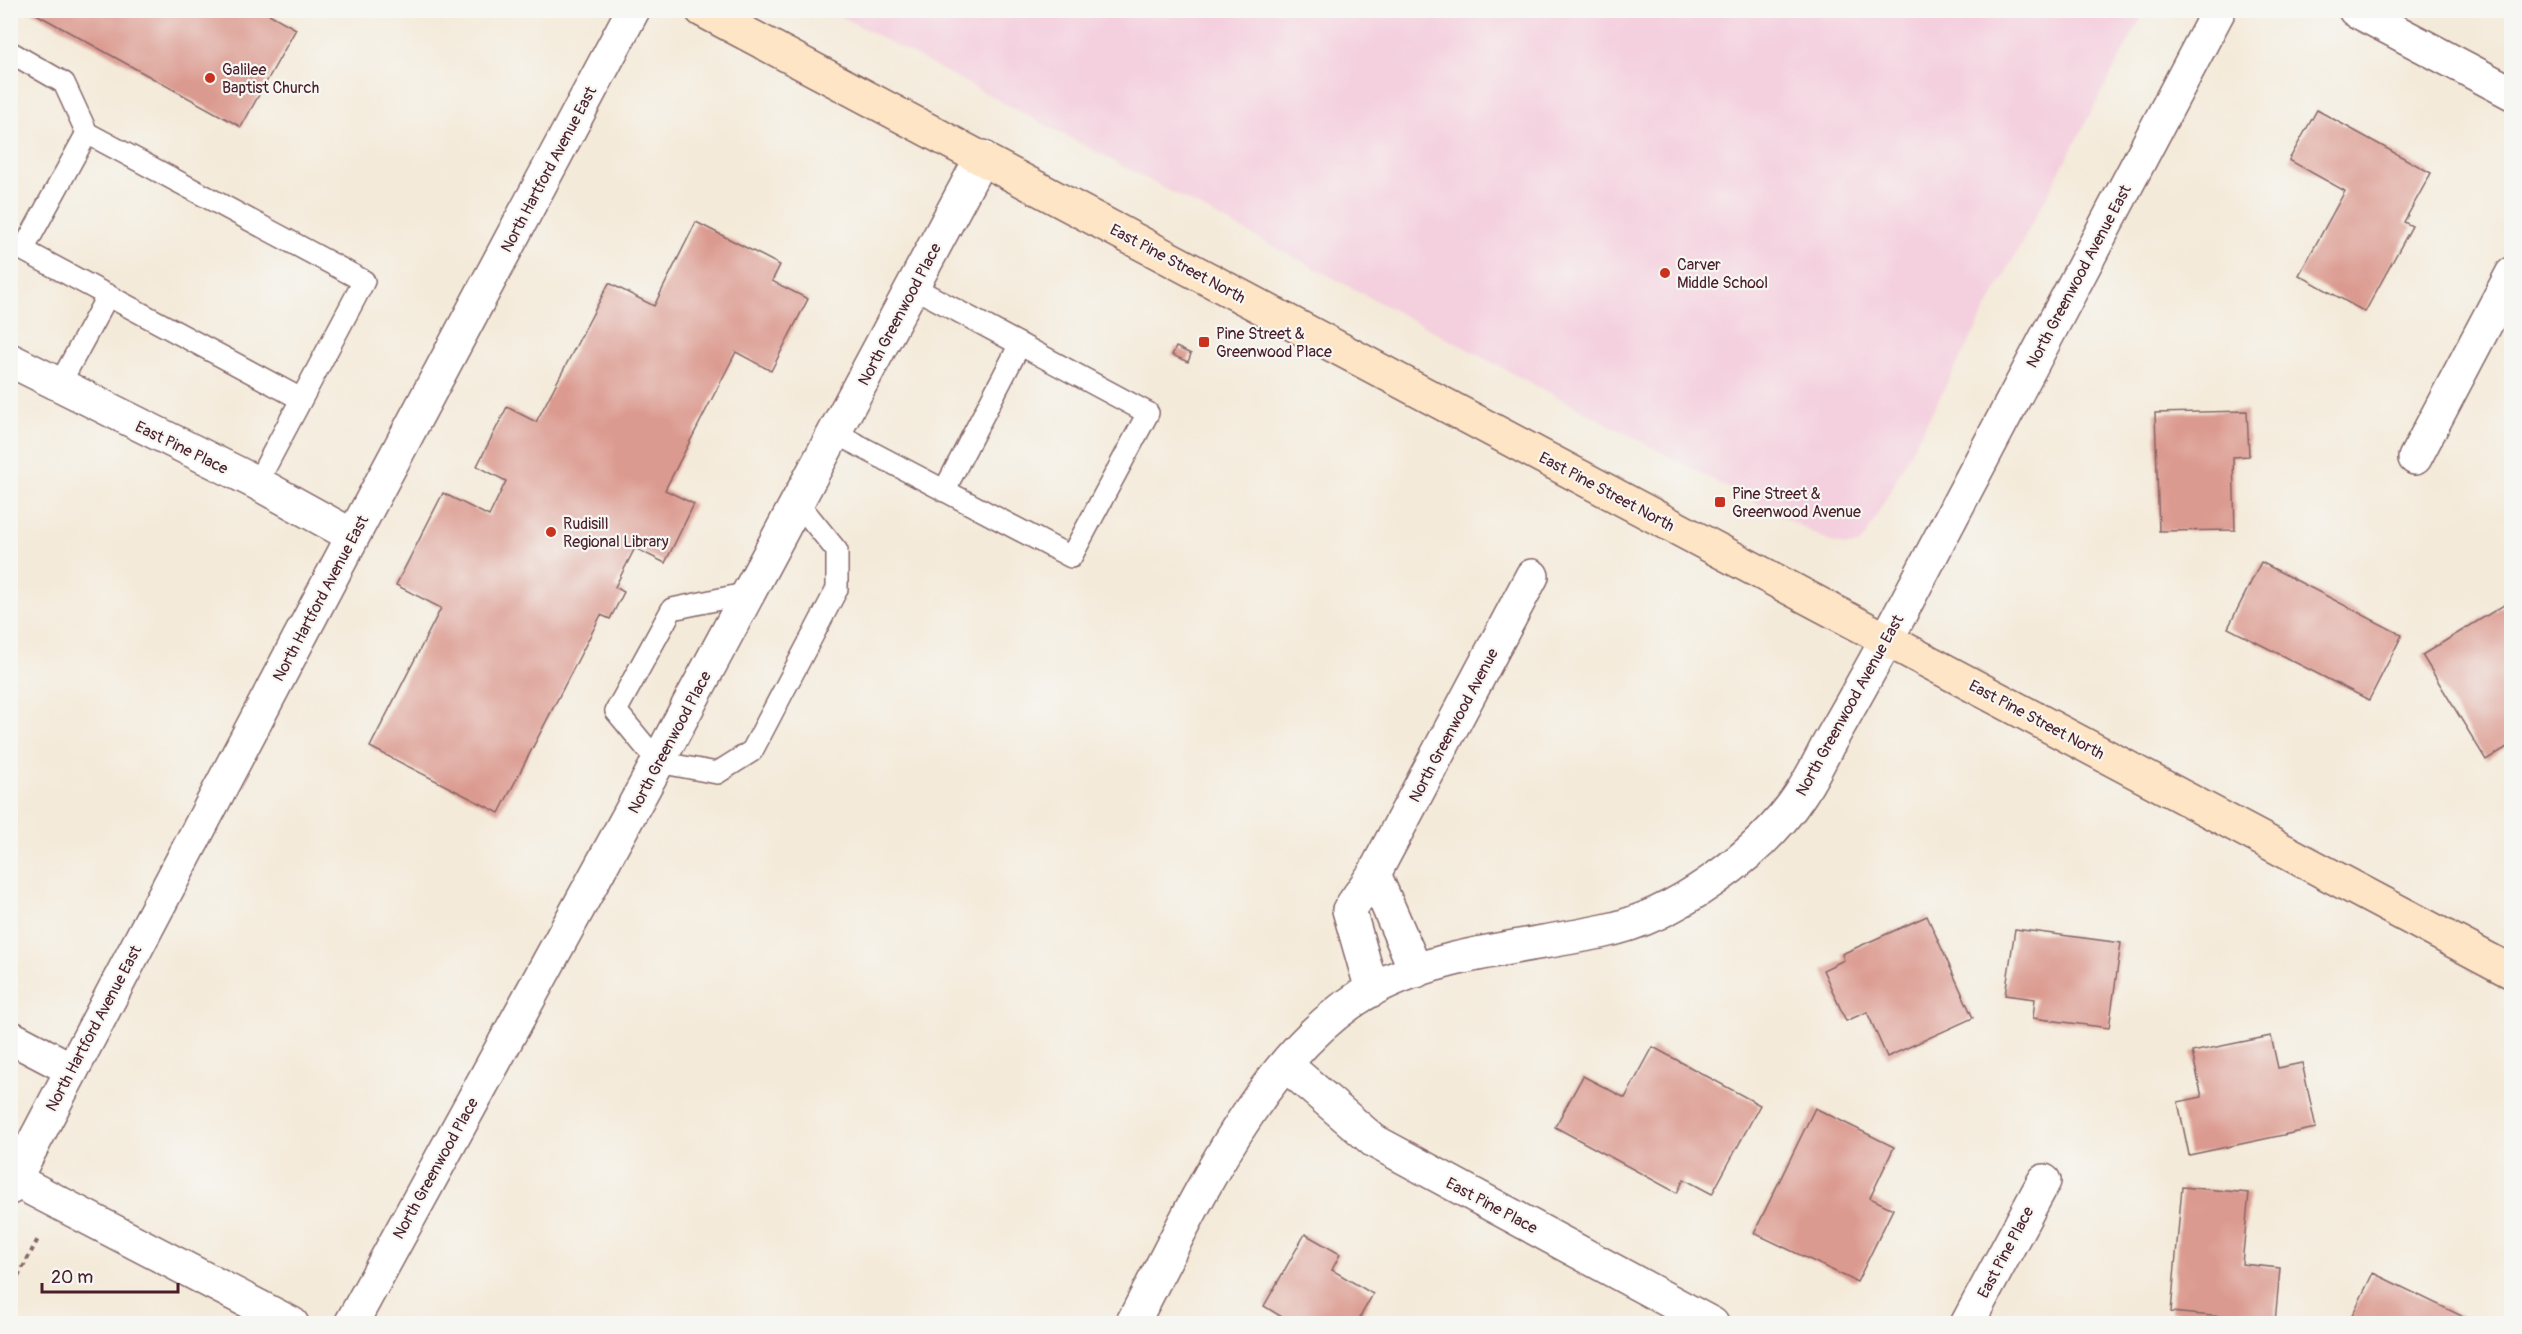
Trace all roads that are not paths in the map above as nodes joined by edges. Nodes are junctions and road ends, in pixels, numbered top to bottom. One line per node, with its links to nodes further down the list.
1 (633, 10): 21 (street, North Hartford Avenue East)
2 (702, 10): 8 (main road, East Pine Street North)
3 (2219, 10): 24 (street, North Greenwood Avenue East)
4 (2355, 10): 6 (street)
5 (10, 52): 7 (lane)
6 (2511, 93)
7 (87, 133): 11 (lane); 15 (lane)
8 (982, 158): 10 (street, North Greenwood Place); 24 (main road, East Pine Street North)
9 (2511, 274): 17 (street)
10 (913, 287): 12 (lane); 16 (street, North Greenwood Place)
11 (108, 295): 14 (lane); 15 (lane)
12 (1020, 344): 19 (lane); 19 (lane)
13 (10, 360): 14 (street, East Pine Place)
14 (59, 386): 18 (street, East Pine Place)
15 (301, 399): 18 (lane)
16 (835, 433): 19 (lane); 20 (street, North Greenwood Place)
17 (2415, 458)
18 (256, 483): 21 (street, East Pine Place)
19 (944, 491)
20 (798, 503): 23 (street, North Greenwood Place); 25 (lane)
21 (353, 536): 32 (street, North Hartford Avenue East)
22 (1532, 576): 26 (street, North Greenwood Avenue)
23 (749, 593): 25 (street, North Greenwood Place); 25 (lane)
24 (1887, 639): 27 (street, North Greenwood Avenue East); 28 (main road, East Pine Street North)
25 (658, 762): 36 (street, North Greenwood Place)
26 (1374, 874): 27 (street); 29 (street, North Greenwood Avenue)
27 (1416, 971): 29 (street, North Greenwood Avenue East)
28 (2511, 972)
29 (1372, 990): 31 (street, North Greenwood Avenue East)
30 (10, 1037): 32 (street)
31 (1286, 1065): 37 (street, North Greenwood Avenue East); 38 (street, East Pine Place)
32 (71, 1069): 34 (street, North Hartford Avenue East)
33 (2044, 1181): 39 (street, East Pine Place)
34 (13, 1184): 35 (street)
35 (292, 1323)
36 (351, 1323)
37 (1132, 1323)
38 (1712, 1323)
39 (1966, 1323)

